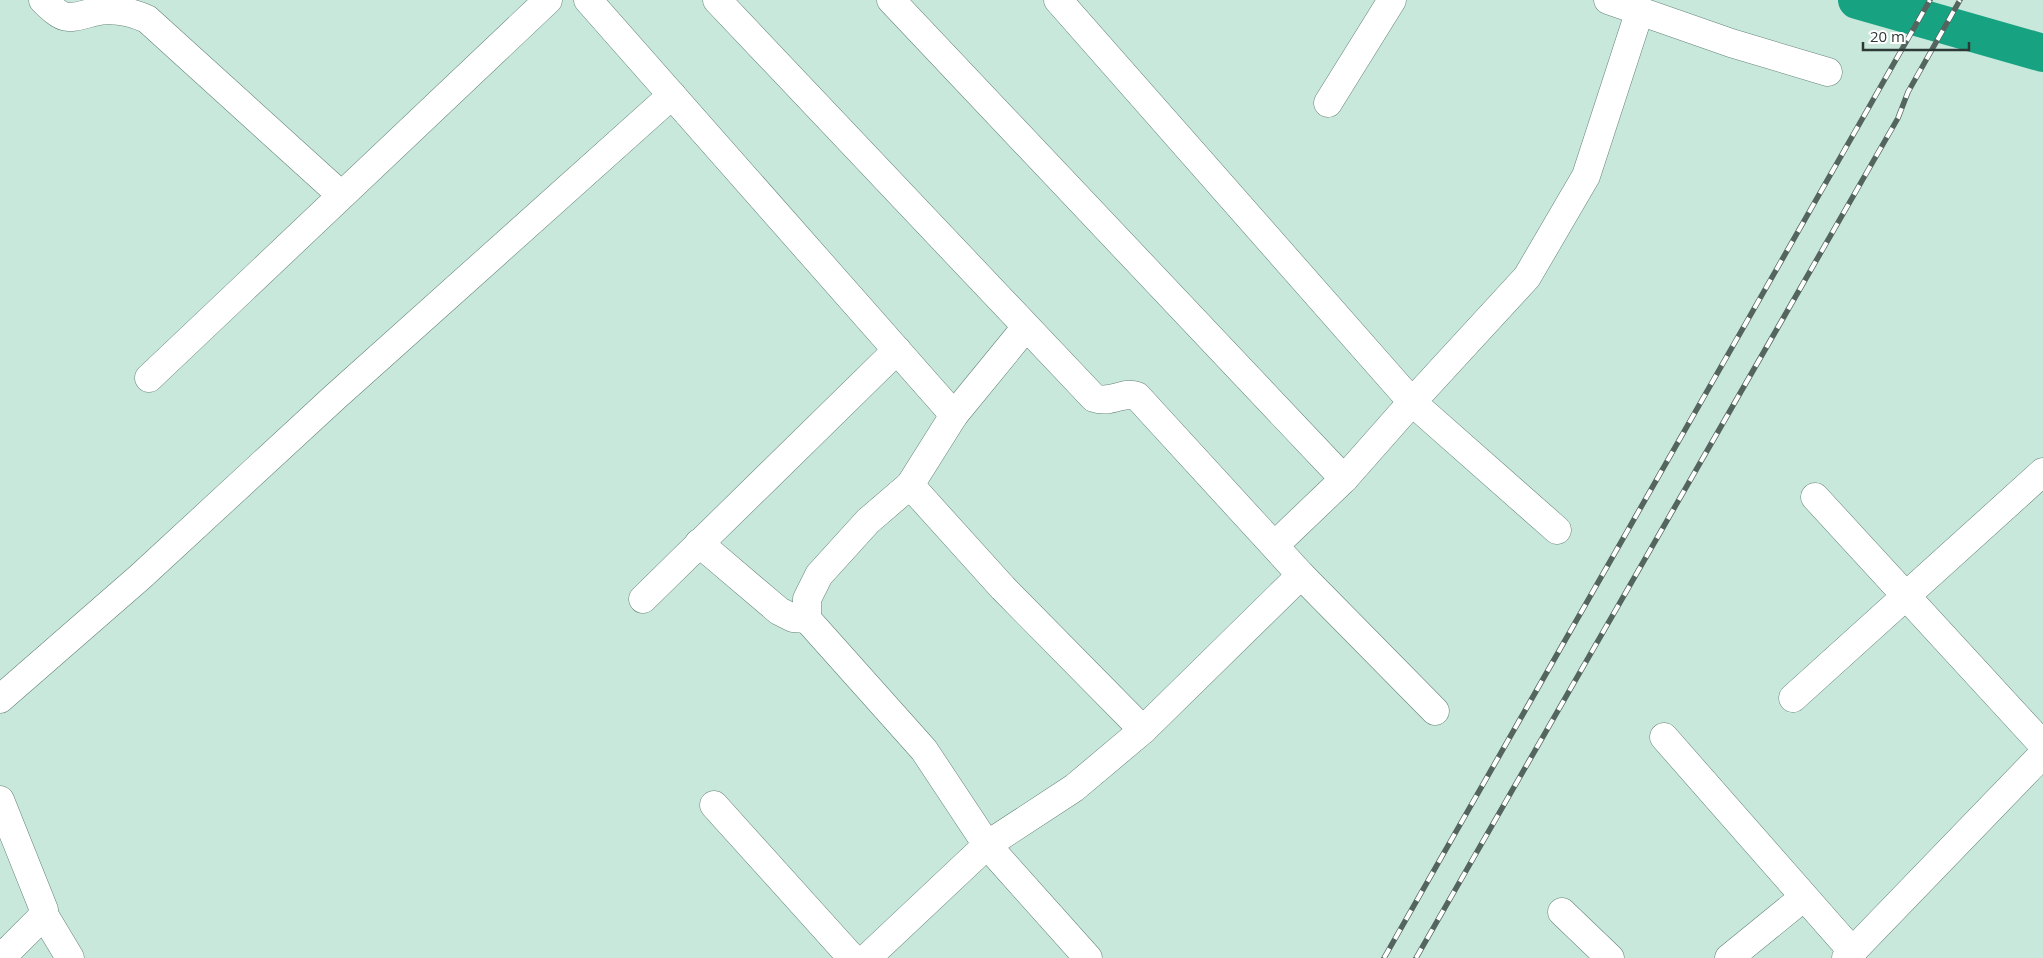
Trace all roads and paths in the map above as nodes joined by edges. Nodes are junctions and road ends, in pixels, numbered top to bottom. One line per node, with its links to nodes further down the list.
1 (43, 0): 13 (street)
2 (548, 0): 13 (street)
3 (588, 0): 11 (street)
4 (717, 0): 14 (street)
5 (891, 0): 20 (street)
6 (1058, 0): 17 (street)
7 (1392, 0): 12 (street)
8 (1608, 0): 9 (street)
9 (1640, 10): 10 (street); 17 (street)
10 (1828, 72)
11 (672, 95): 15 (street); 30 (street)
12 (1328, 103)
13 (342, 195): 16 (street)
14 (1026, 327): 18 (street); 25 (street)
15 (897, 350): 18 (street); 24 (street)
16 (149, 378)
17 (1412, 402): 20 (street); 23 (street)
18 (954, 415): 21 (street)
19 (2043, 472): 27 (street)
20 (1344, 479): 25 (street)
21 (910, 485): 29 (street); 33 (street)
22 (1815, 497): 27 (street)
23 (1557, 530)
24 (699, 543): 28 (street); 29 (street)
25 (1275, 545): 26 (street)
26 (1301, 575): 32 (street); 33 (street)
27 (1906, 596): 31 (street); 35 (street)
28 (643, 599)
29 (807, 619): 39 (street)
30 (0, 698)
31 (1793, 698)
32 (1435, 711)
33 (1143, 730): 39 (street)
34 (1664, 737): 40 (street)
35 (2043, 745)
36 (2043, 754): 43 (street)
37 (0, 800): 42 (street)
38 (714, 805): 46 (street)
39 (987, 845): 47 (street); 48 (street)
40 (1804, 896): 43 (street); 50 (street)
41 (1562, 912): 49 (street)
42 (43, 914): 44 (street); 45 (street)
43 (1849, 955)
44 (1, 958)
45 (70, 958)
46 (852, 958)
47 (867, 958)
48 (1088, 958)
49 (1610, 958)
50 (1729, 958)

